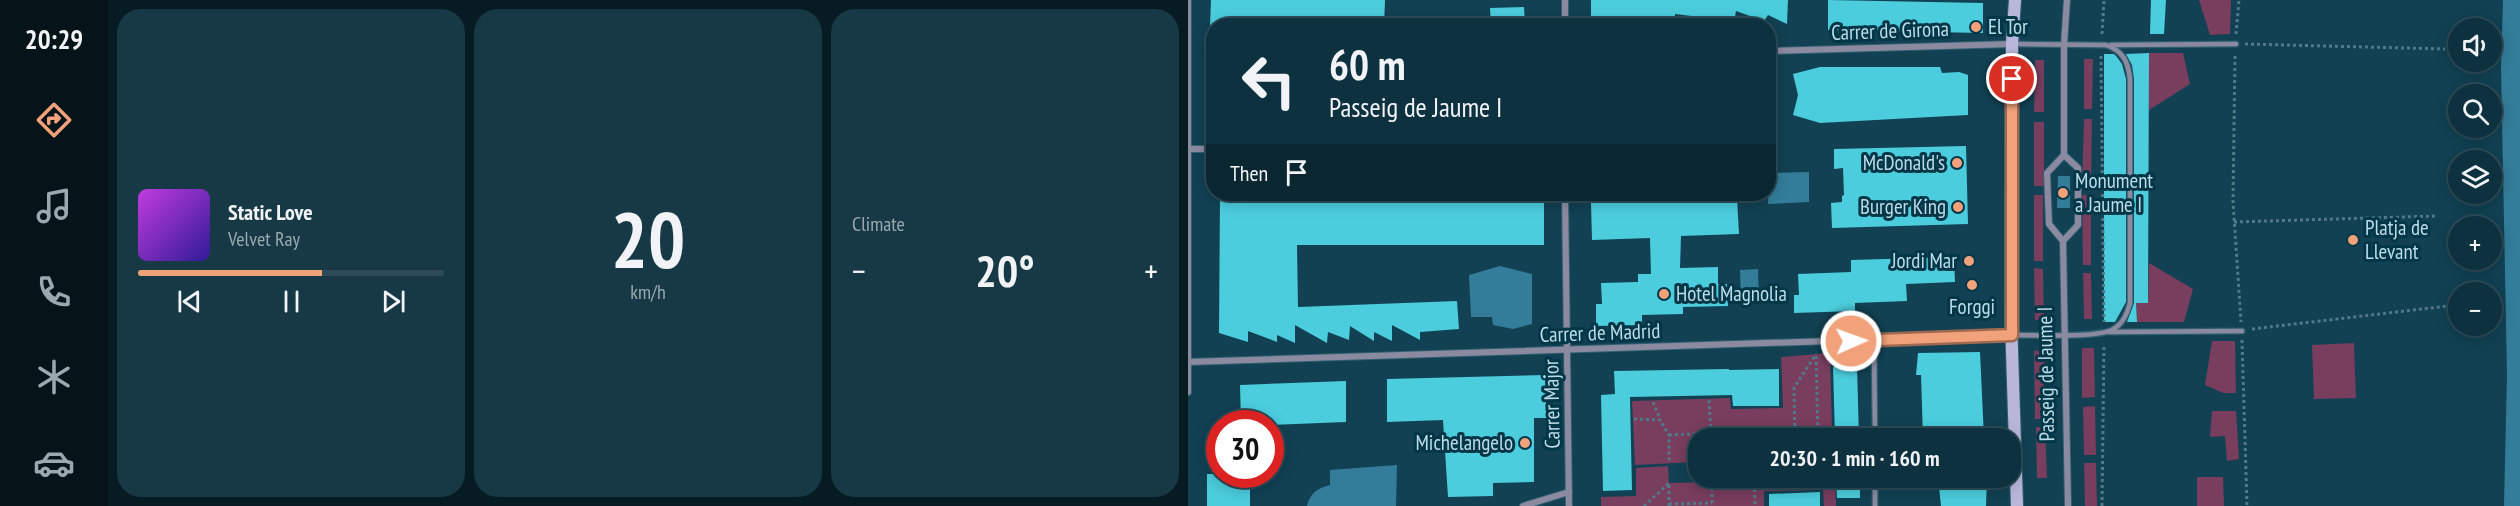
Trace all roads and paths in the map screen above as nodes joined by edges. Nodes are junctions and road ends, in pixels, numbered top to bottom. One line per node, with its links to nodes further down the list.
1 (1188, 0): 14 (street)
2 (1565, 0): 7 (street)
3 (2015, 0): 8 (street, Passeig de Jaume I)
4 (2067, 0): 10 (street)
5 (2104, 0): 11 (path)
6 (2239, 0): 9 (path)
7 (1565, 18)
8 (2012, 44): 10 (lane); 13 (street, Carrer de Girona); 25 (street, Passeig de Jaume I)
9 (2236, 44): 11 (lane); 12 (path); 19 (path)
10 (2064, 45): 11 (lane); 16 (street)
11 (2104, 45): 23 (path); 23 (lane)
12 (2445, 49)
13 (1776, 51)
14 (1188, 149): 15 (street); 28 (street)
15 (1206, 149)
16 (2064, 155): 20 (street, Passeig de Jaume I); 20 (street)
17 (1565, 201): 27 (street, Carrer Major)
18 (2437, 216): 19 (path)
19 (2234, 222): 22 (path)
20 (2063, 241): 24 (street, Passeig de Jaume I)
21 (2448, 306): 22 (path)
22 (2242, 331): 23 (lane); 53 (path)
23 (2104, 333): 24 (lane); 52 (path)
24 (2064, 334): 25 (lane); 51 (street, Passeig de Jaume I)
25 (2012, 335): 26 (street, Carrer de Madrid); 50 (street, Passeig de Jaume I)
26 (1874, 341): 27 (street, Carrer de Madrid); 36 (lane)
27 (1568, 350): 28 (street, Carrer de Madrid); 42 (street, Carrer Major)
28 (1188, 362): 29 (street)
29 (1188, 392)
30 (1709, 400): 37 (path)
31 (1653, 402): 33 (path)
32 (1634, 419): 33 (path)
33 (1660, 420): 37 (path)
34 (1795, 428): 35 (path)
35 (1818, 428)
36 (1875, 428)
37 (1670, 435): 38 (path)
38 (1670, 463)
39 (1712, 488): 44 (path)
40 (1754, 488): 48 (path)
41 (1875, 488): 49 (lane)
42 (1569, 492): 45 (street); 46 (street, Carrer Major)
43 (1669, 505): 44 (path); 47 (path)
44 (1712, 505)
45 (1523, 506)
46 (1569, 506)
47 (1644, 506)
48 (1755, 506)
49 (1875, 506)
50 (2017, 506)
51 (2068, 506)
52 (2102, 506)
53 (2247, 506)

